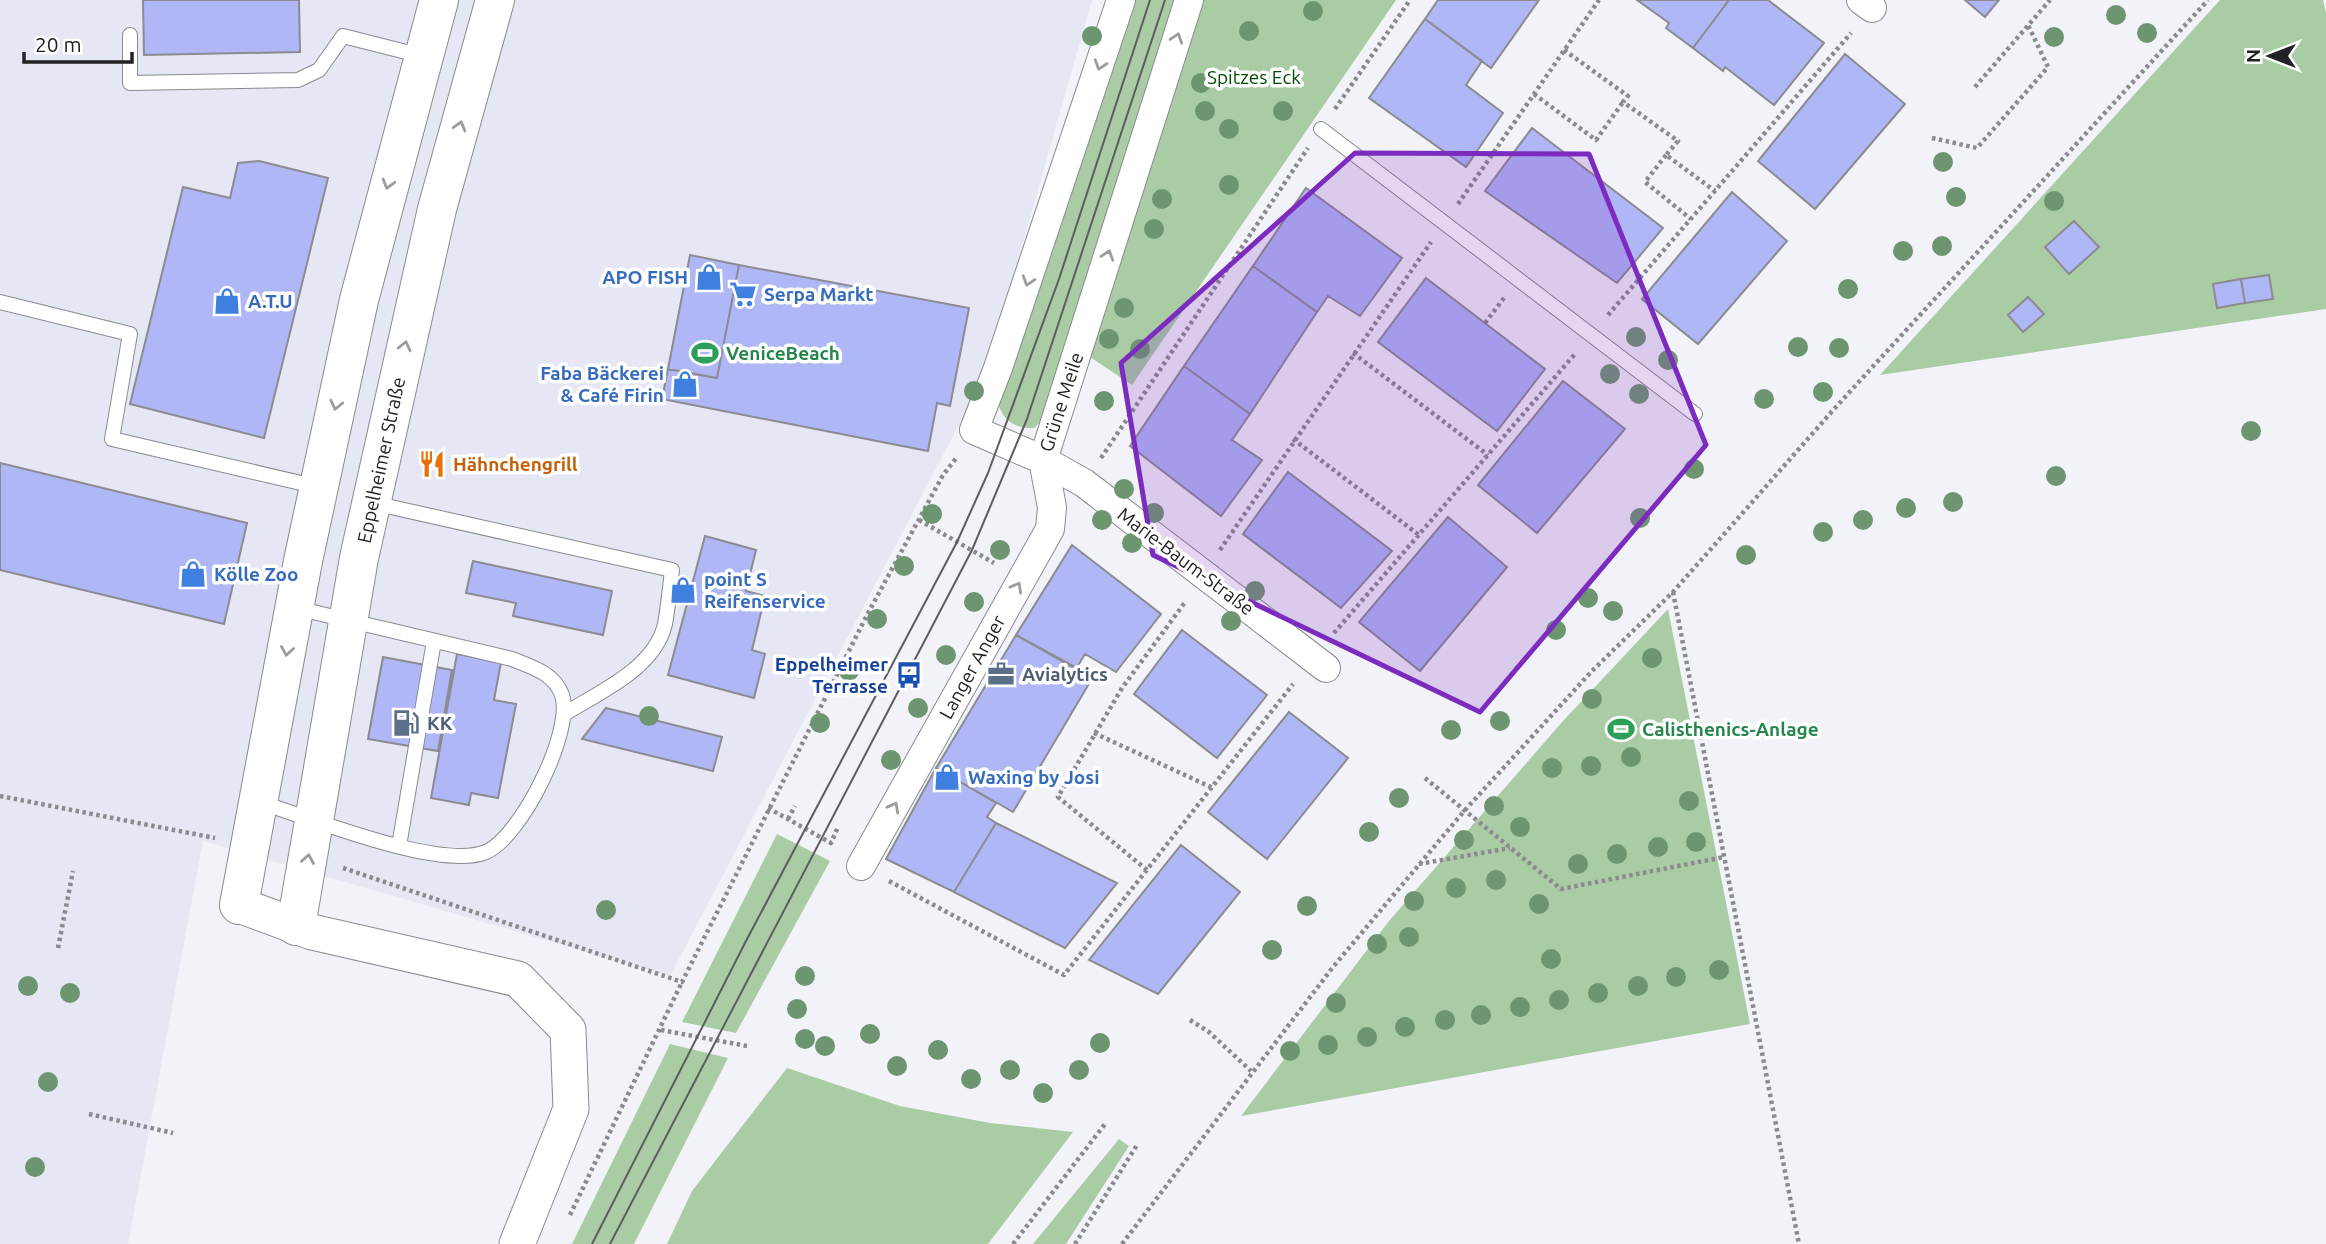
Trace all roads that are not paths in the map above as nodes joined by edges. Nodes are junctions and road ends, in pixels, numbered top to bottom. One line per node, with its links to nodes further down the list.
1 (439, 0): 6 (main road)
2 (495, 0): 12 (main road, Eppelheimer Straße, one-way to 2)
3 (1121, 0): 10 (street, Grüne Meile, one-way to 10)
4 (1189, 0): 10 (street, Grüne Meile, one-way to 4)
5 (130, 35): 6 (lane)
6 (424, 57): 11 (main road, one-way to 11)
7 (1321, 129): 9 (lane)
8 (0, 302): 11 (lane)
9 (1695, 414)
10 (1043, 460): 16 (street, Marie-Baum-Straße); 21 (street, Langer Anger, one-way to 10)
11 (317, 487): 13 (main road)
12 (371, 503): 14 (main road, Eppelheimer Straße); 17 (lane)
13 (294, 608): 14 (lane); 18 (main road, one-way to 18)
14 (349, 620): 15 (lane); 19 (main road, Eppelheimer Straße)
15 (434, 640): 17 (lane); 20 (lane)
16 (1320, 663)
17 (566, 713): 20 (lane)
18 (258, 802): 19 (lane); 22 (main road)
19 (315, 819): 20 (lane); 23 (main road, Eppelheimer Straße, one-way to 19)
20 (399, 846)
21 (860, 866)
22 (239, 905): 23 (street)
23 (296, 926): 24 (street)
24 (517, 1244)

